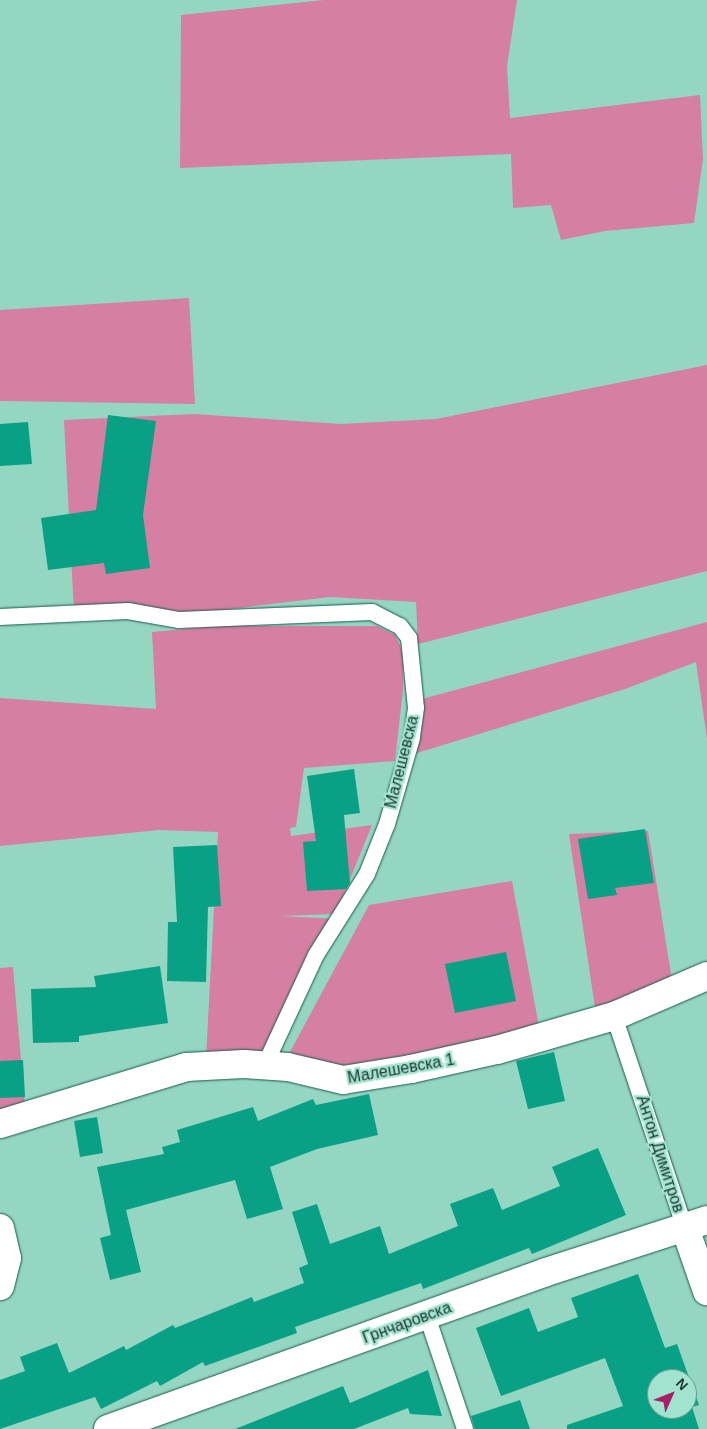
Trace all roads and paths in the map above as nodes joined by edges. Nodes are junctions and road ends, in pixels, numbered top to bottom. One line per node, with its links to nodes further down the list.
1 (0, 618): 4 (lane, Малешевска)
2 (707, 976): 3 (street, Малешевска 1)
3 (614, 1016): 4 (street, Малешевска 1); 6 (lane, Антон Димитров)
4 (265, 1066): 5 (street, Малешевска 1)
5 (0, 1124)
6 (696, 1224): 9 (street, Антон Димитров); 10 (street, Грнчаровска)
7 (0, 1228): 8 (street)
8 (0, 1286)
9 (707, 1291)
10 (427, 1316): 11 (street, Грнчаровска); 12 (lane)
11 (108, 1429)
12 (465, 1429)

